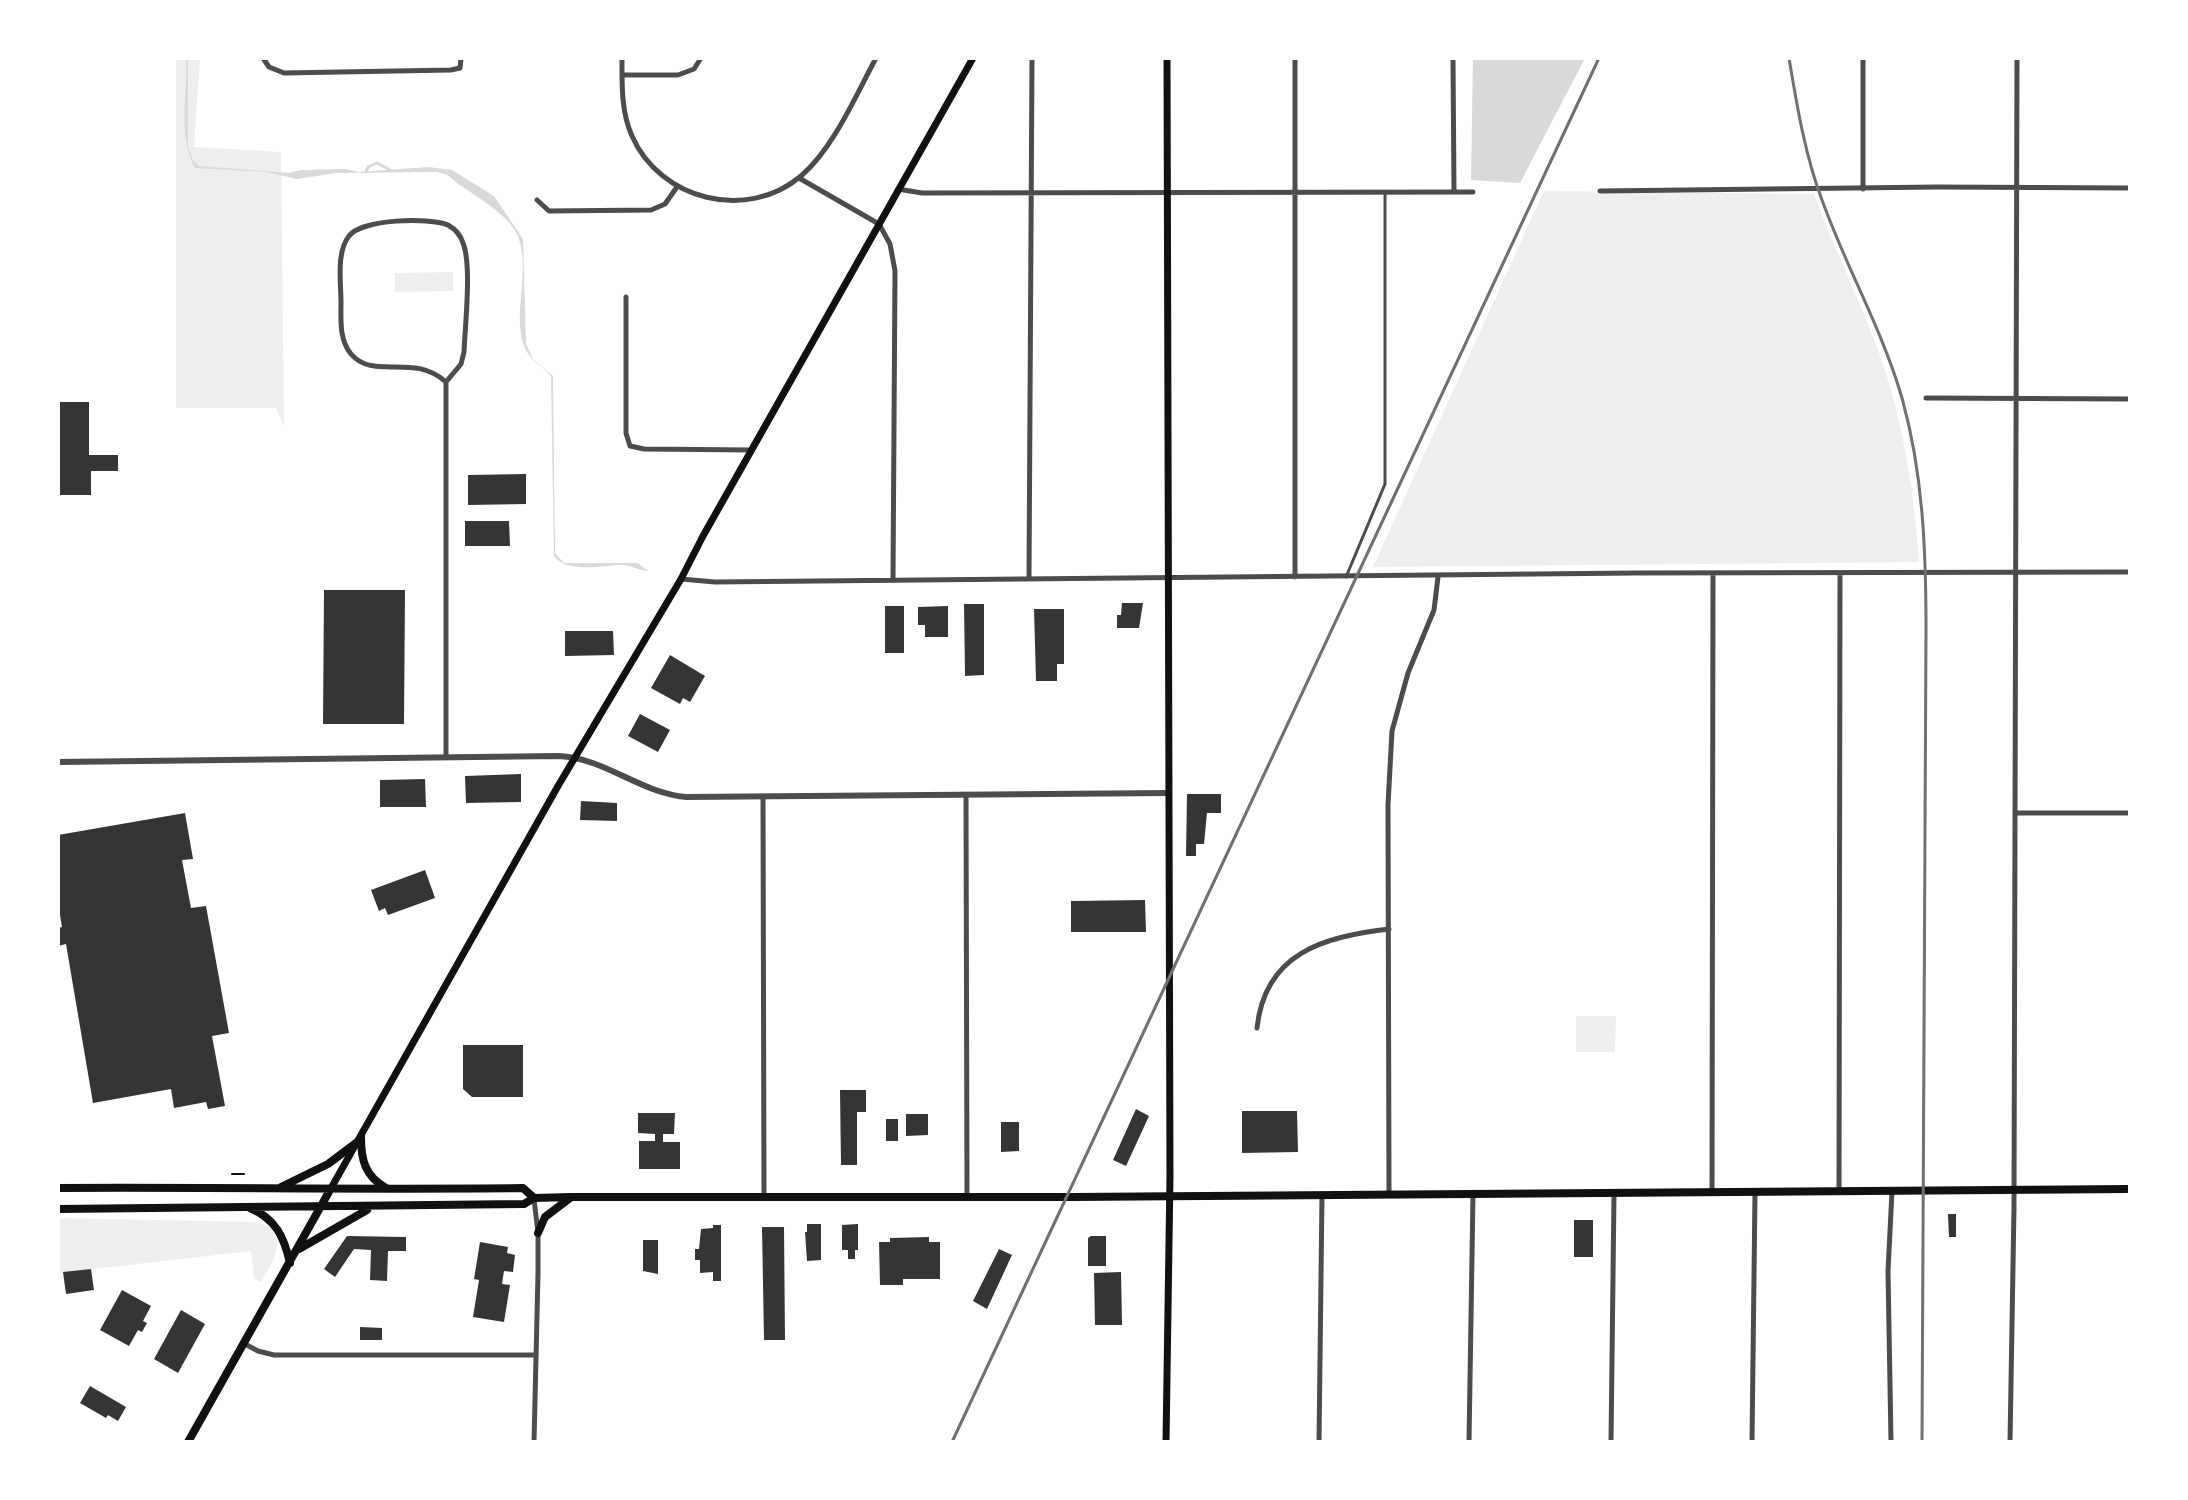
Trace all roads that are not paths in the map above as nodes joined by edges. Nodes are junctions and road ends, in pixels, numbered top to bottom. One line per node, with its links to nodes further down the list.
1 (263, 58): 2 (street)
2 (461, 58)
3 (622, 58): 13 (street)
4 (701, 58): 13 (street)
5 (876, 58): 14 (street)
6 (973, 58): 18 (main road)
7 (1032, 58): 21 (street)
8 (1167, 58): 25 (main road)
9 (1295, 58): 26 (street)
10 (1453, 58): 23 (street)
11 (1863, 58): 19 (street)
12 (2017, 58): 16 (street)
13 (622, 75): 15 (street)
14 (799, 178): 15 (street); 28 (street)
15 (677, 187): 27 (street)
16 (2017, 188): 17 (street); 19 (street); 32 (street)
17 (2130, 188)
18 (898, 189): 21 (street); 28 (main road)
19 (1863, 189): 20 (street)
20 (1600, 191)
21 (1031, 192): 25 (street); 42 (street)
22 (1385, 192): 23 (street); 26 (street); 40 (lane)
23 (1454, 192): 24 (street)
24 (1473, 192)
25 (1168, 193): 26 (street); 43 (main road)
26 (1295, 193): 39 (street)
27 (537, 200)
28 (879, 224): 34 (main road); 45 (street)
29 (626, 297): 34 (street)
30 (446, 382): 30 (street); 46 (street)
31 (1926, 398): 32 (street)
32 (2017, 399): 33 (street); 37 (street)
33 (2130, 399)
34 (752, 450): 44 (main road)
35 (2130, 572): 37 (street)
36 (1713, 573): 38 (street); 41 (street); 65 (street)
37 (2017, 573): 38 (street); 52 (street)
38 (1840, 574): 64 (street)
39 (1295, 577): 40 (street); 43 (street)
40 (1346, 577): 41 (street)
41 (1438, 577): 54 (street)
42 (1029, 578): 43 (street); 45 (street)
43 (1168, 578): 49 (main road)
44 (681, 579): 45 (street); 47 (main road)
45 (893, 580)
46 (446, 756): 47 (street); 48 (street)
47 (576, 757): 51 (street); 56 (main road)
48 (58, 762)
49 (1169, 793): 50 (street); 74 (main road)
50 (966, 795): 51 (street); 73 (street)
51 (763, 797): 72 (street)
52 (2015, 813): 53 (street); 59 (street)
53 (2130, 813)
54 (1389, 929): 55 (street); 70 (street)
55 (1257, 1028)
56 (359, 1140): 57 (main road); 61 (main road); 62 (main road)
57 (281, 1187): 58 (main road); 61 (main road)
58 (58, 1188)
59 (2014, 1189): 60 (main road); 63 (main road); 93 (street)
60 (2130, 1189)
61 (330, 1190): 62 (main road); 77 (main road)
62 (391, 1190): 75 (main road)
63 (1892, 1190): 64 (main road); 92 (street)
64 (1839, 1191): 66 (main road)
65 (1712, 1192): 66 (main road); 67 (main road)
66 (1755, 1192): 91 (street)
67 (1614, 1193): 68 (main road); 90 (street)
68 (1473, 1194): 70 (main road); 89 (street)
69 (1322, 1195): 70 (main road); 74 (main road); 88 (street)
70 (1389, 1195)
71 (571, 1197): 72 (main road); 75 (main road); 80 (main road)
72 (764, 1197): 73 (main road)
73 (967, 1197): 74 (main road)
74 (1170, 1197): 87 (main road)
75 (534, 1198): 78 (main road); 80 (street)
76 (245, 1206): 77 (main road); 79 (main road); 82 (main road)
77 (322, 1206): 78 (main road); 81 (main road)
78 (375, 1208): 81 (main road)
79 (58, 1209)
80 (538, 1233): 84 (street)
81 (298, 1249): 82 (main road)
82 (290, 1263): 83 (main road)
83 (245, 1344): 84 (street); 85 (main road)
84 (536, 1355): 86 (street)
85 (188, 1442)
86 (534, 1442)
87 (1166, 1442)
88 (1319, 1442)
89 (1469, 1442)
90 (1611, 1442)
91 (1752, 1442)
92 (1891, 1442)
93 (2010, 1442)

